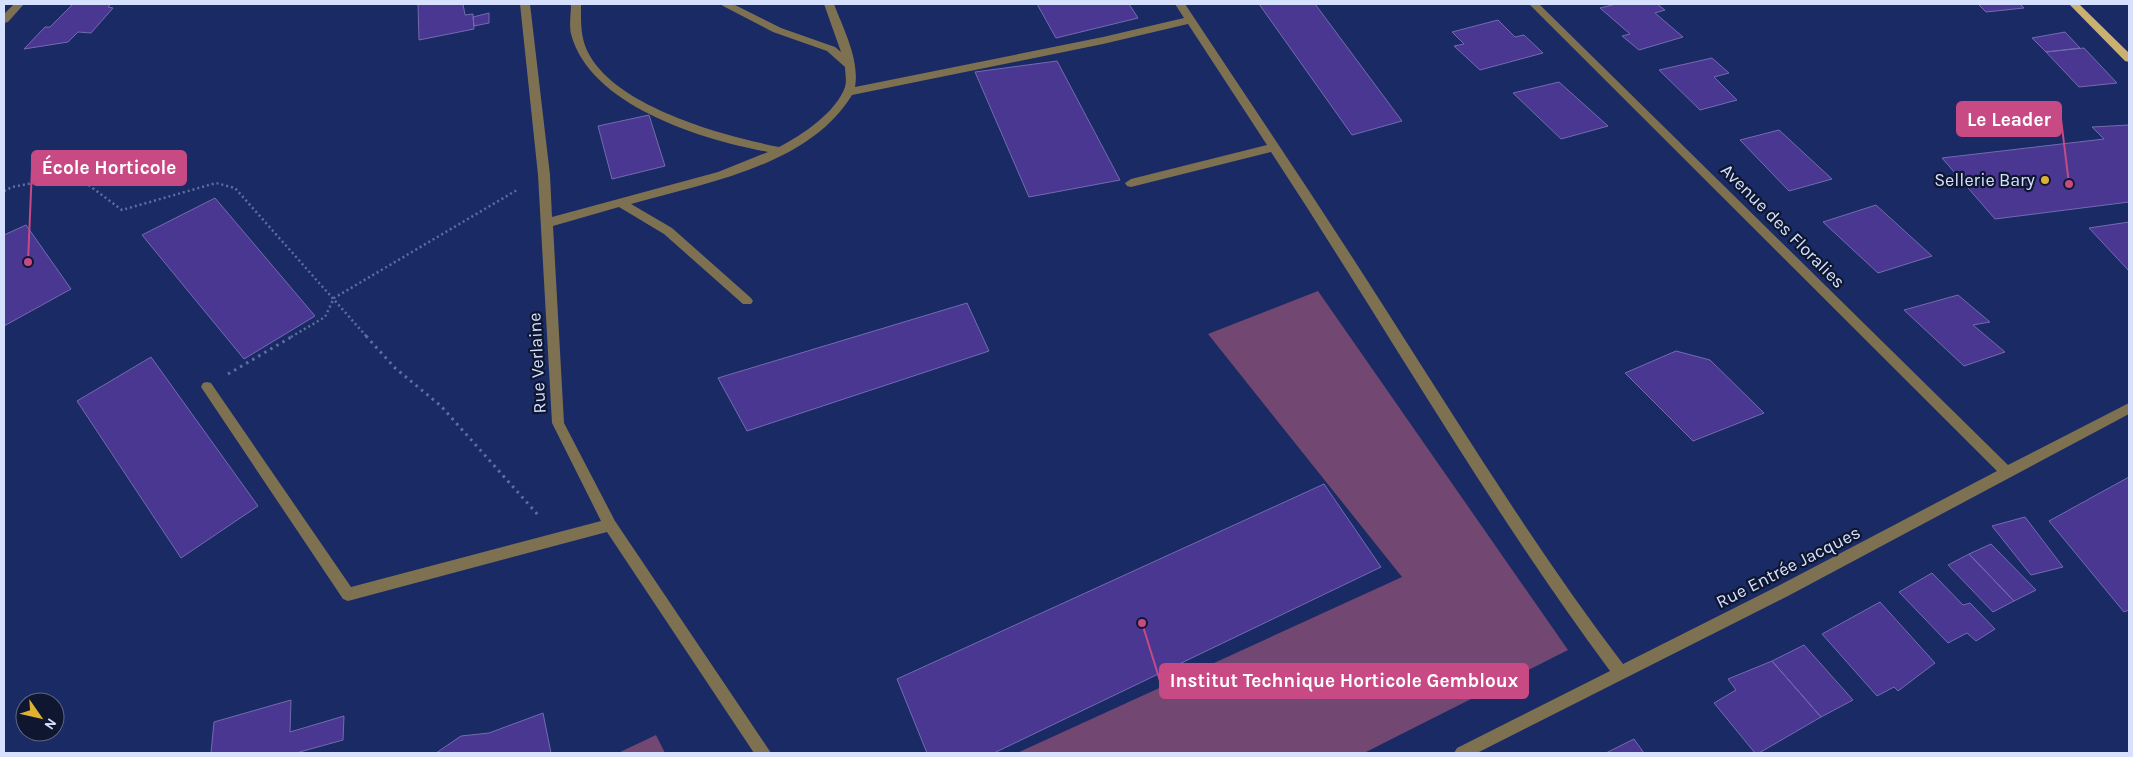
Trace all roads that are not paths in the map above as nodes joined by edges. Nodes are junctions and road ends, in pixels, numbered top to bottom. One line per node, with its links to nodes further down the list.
1 (19, 4): 9 (street)
2 (525, 4): 18 (street, Rue Verlaine)
3 (576, 4): 15 (street)
4 (726, 4): 12 (street)
5 (829, 4): 12 (street)
6 (1180, 4): 10 (street)
7 (1534, 4): 22 (street, Avenue des Floralies)
8 (2074, 4): 11 (main road)
9 (4, 20)
10 (1189, 20): 13 (street); 14 (street)
11 (2129, 59)
12 (848, 65): 13 (street)
13 (847, 92): 15 (street)
14 (1274, 147): 16 (street); 24 (street)
15 (780, 151): 17 (street)
16 (1131, 183)
17 (622, 204): 18 (street); 19 (street)
18 (547, 223): 23 (street, Rue Verlaine)
19 (747, 301)
20 (206, 387): 23 (street)
21 (2129, 408): 22 (street, Rue Entrée Jacques)
22 (2007, 473): 24 (street, Rue Entrée Jacques)
23 (610, 525): 25 (street, Rue Verlaine)
24 (1620, 673): 26 (street, Rue Entrée Jacques)
25 (763, 753)
26 (1462, 753)

